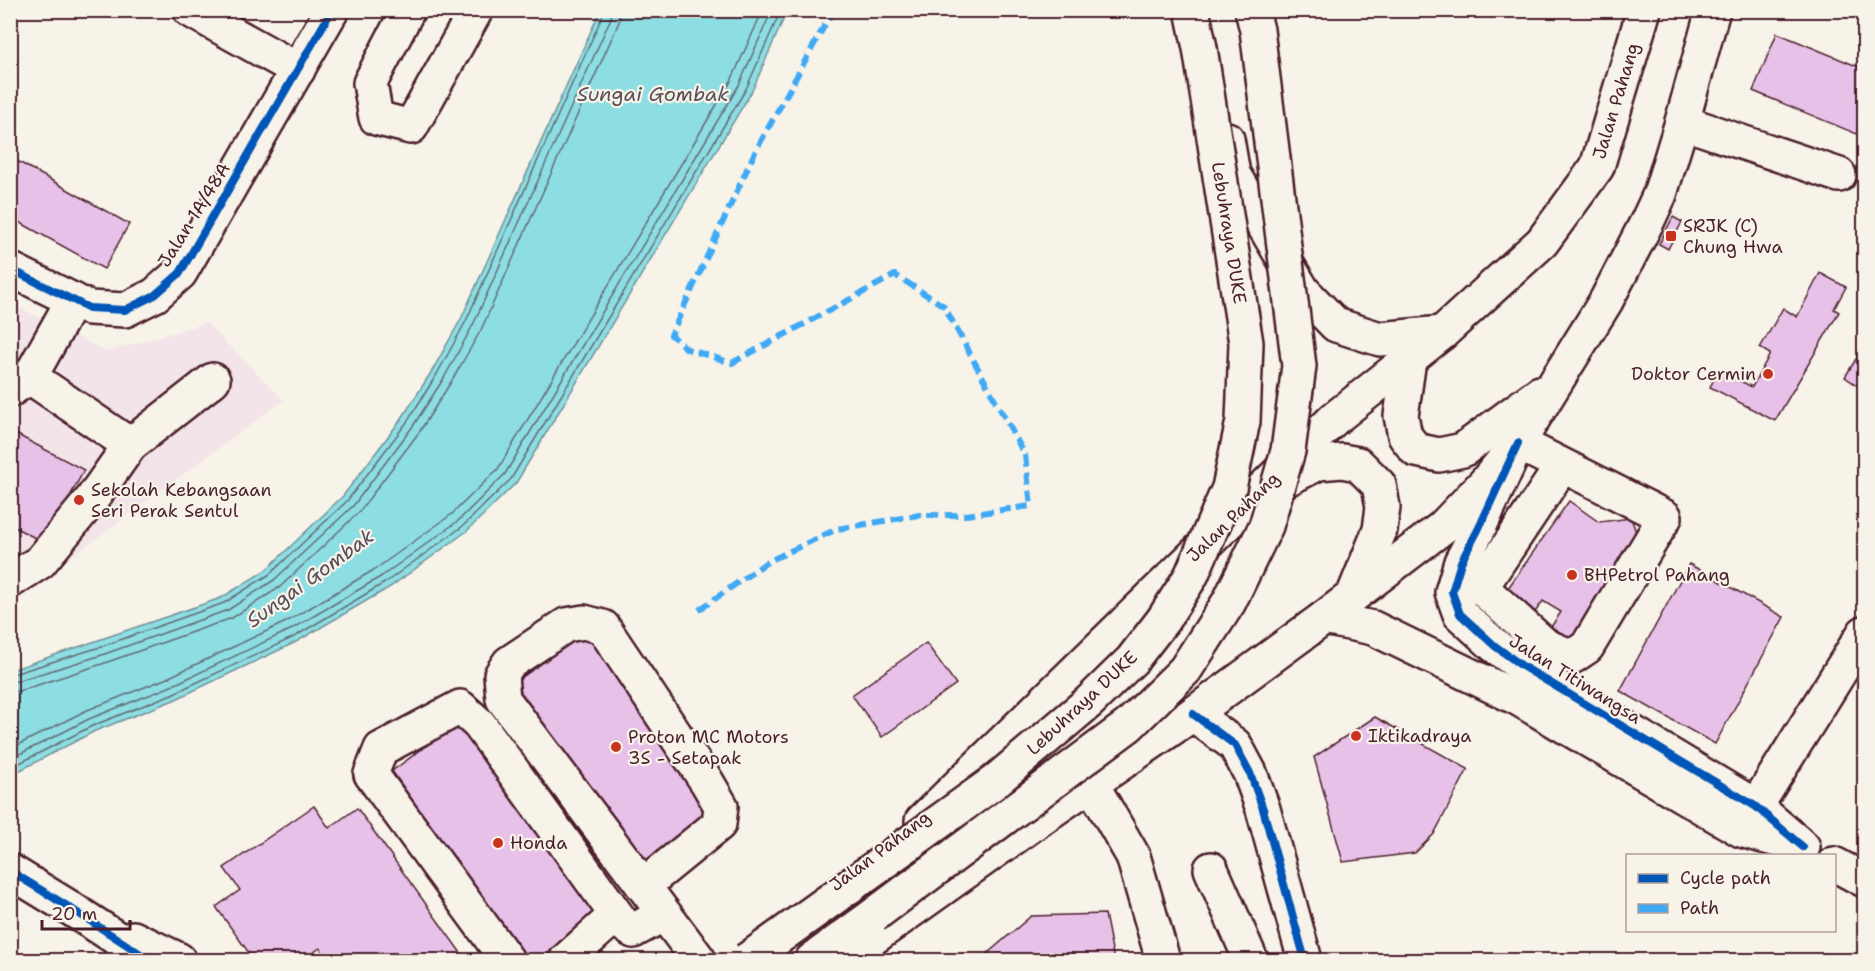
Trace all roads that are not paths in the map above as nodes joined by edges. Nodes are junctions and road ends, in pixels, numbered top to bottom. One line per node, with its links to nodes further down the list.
1 (190, 10): 10 (main road)
2 (332, 10): 10 (main road, Jalan 1A/48A)
3 (408, 10): 4 (main road)
4 (476, 10)
5 (1192, 10): 46 (main road, Lebuhraya DUKE, bridge)
6 (1205, 10): 15 (main road)
7 (1252, 10): 47 (main road, bridge)
8 (1644, 10): 15 (main road, Jalan Pahang)
9 (1713, 10): 11 (main road)
10 (297, 70): 14 (main road, Jalan 1A/48A)
11 (1682, 122): 12 (main road); 18 (main road)
12 (1839, 175)
13 (10, 269): 14 (main road, Jalan 1A/48A)
14 (73, 300): 19 (main road)
15 (1442, 333): 16 (main road, Jalan Pahang)
16 (1409, 360): 18 (main road); 23 (main road, Jalan Pahang)
17 (213, 380): 21 (main road)
18 (1557, 380): 20 (main road)
19 (20, 383): 21 (main road)
20 (1518, 443): 22 (main road); 25 (main road); 30 (main road, Jalan Titiwangsa)
21 (130, 445): 24 (main road)
22 (1562, 466): 22 (main road)
23 (1254, 496): 25 (main road); 45 (main road, Jalan Pahang)
24 (10, 581)
25 (1354, 594): 26 (main road)
26 (1324, 618): 28 (main road); 30 (main road, Jalan Titiwangsa)
27 (1864, 633): 30 (main road)
28 (1193, 714): 29 (main road); 51 (main road)
29 (1091, 783): 48 (main road); 49 (main road)
30 (1748, 818): 31 (main road, Jalan Titiwangsa)
31 (1811, 851)
32 (1836, 865): 35 (main road)
33 (1211, 869): 50 (main road)
34 (10, 871): 37 (main road)
35 (1864, 880)
36 (643, 886): 36 (main road); 38 (main road)
37 (67, 906): 40 (main road); 41 (main road)
38 (664, 914): 39 (main road); 44 (main road)
39 (616, 915): 42 (main road); 43 (main road)
40 (150, 960)
41 (179, 960)
42 (507, 960)
43 (566, 960)
44 (699, 960)
45 (732, 960)
46 (747, 960)
47 (812, 960)
48 (842, 960)
49 (1163, 960)
50 (1251, 960)
51 (1305, 960)

